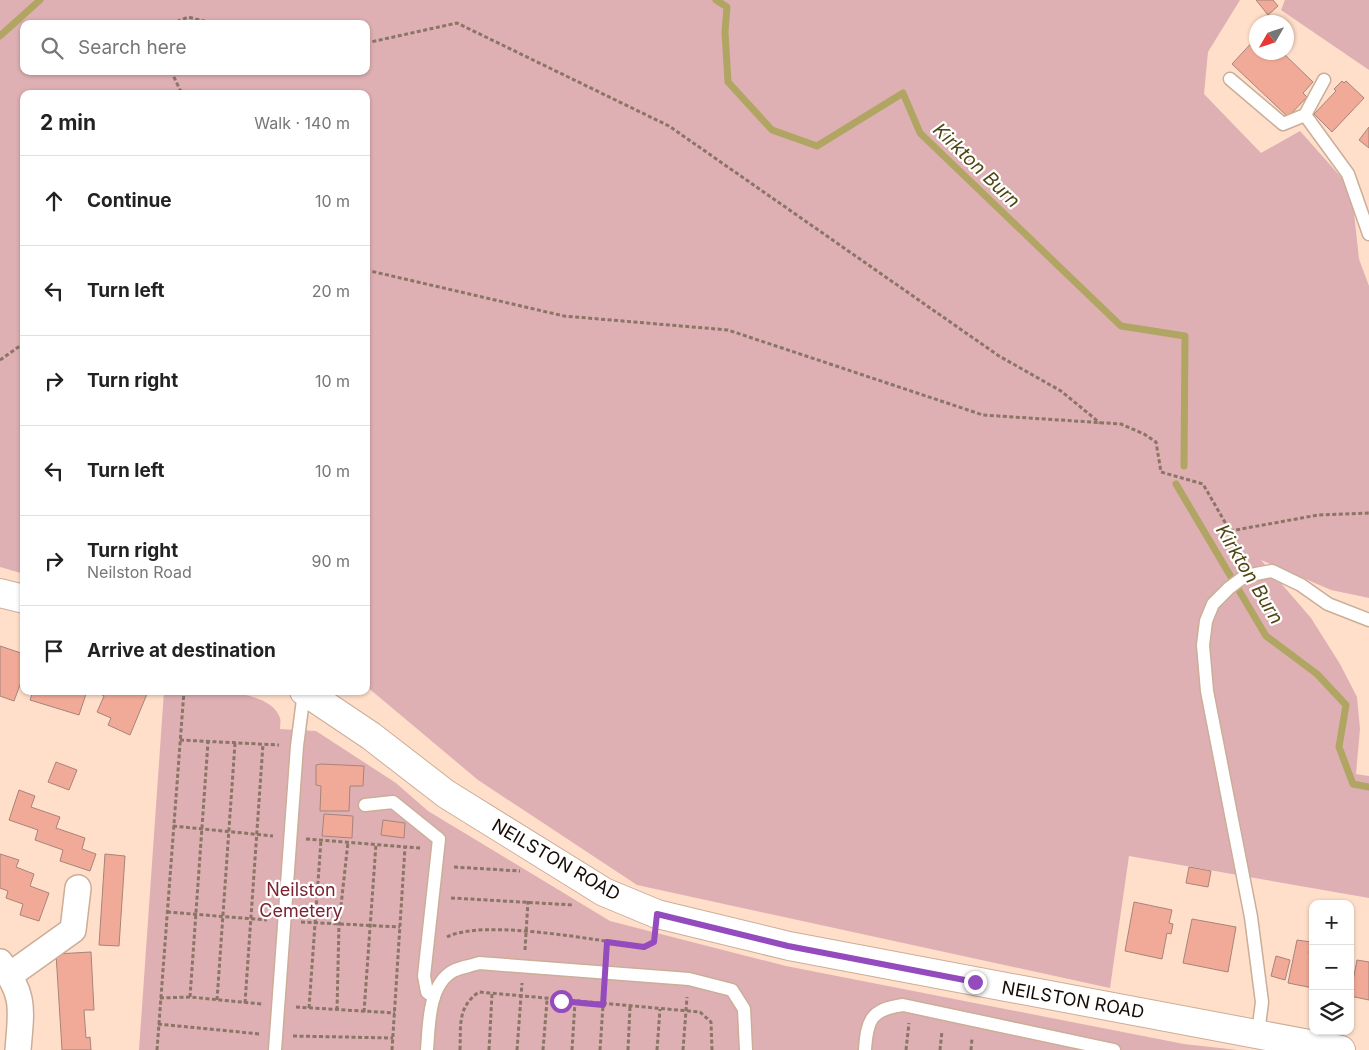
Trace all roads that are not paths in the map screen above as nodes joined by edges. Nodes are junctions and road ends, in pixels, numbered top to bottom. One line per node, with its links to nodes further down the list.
1 (1230, 79): 3 (lane)
2 (1324, 80): 3 (lane)
3 (1305, 115): 4 (lane)
4 (1369, 234)
5 (0, 593): 6 (street)
6 (20, 598)
7 (1369, 620): 14 (lane)
8 (303, 695): 17 (lane)
9 (310, 695): 14 (street, NEILSTON ROAD)
10 (365, 805): 13 (lane)
11 (78, 888): 12 (street)
12 (5, 969): 16 (street)
13 (434, 997): 18 (lane); 19 (lane)
14 (1258, 1033): 21 (street, NEILSTON ROAD)
15 (1107, 1049): 20 (lane)
16 (18, 1050)
17 (275, 1050)
18 (427, 1050)
19 (746, 1050)
20 (865, 1050)
21 (1342, 1050)

